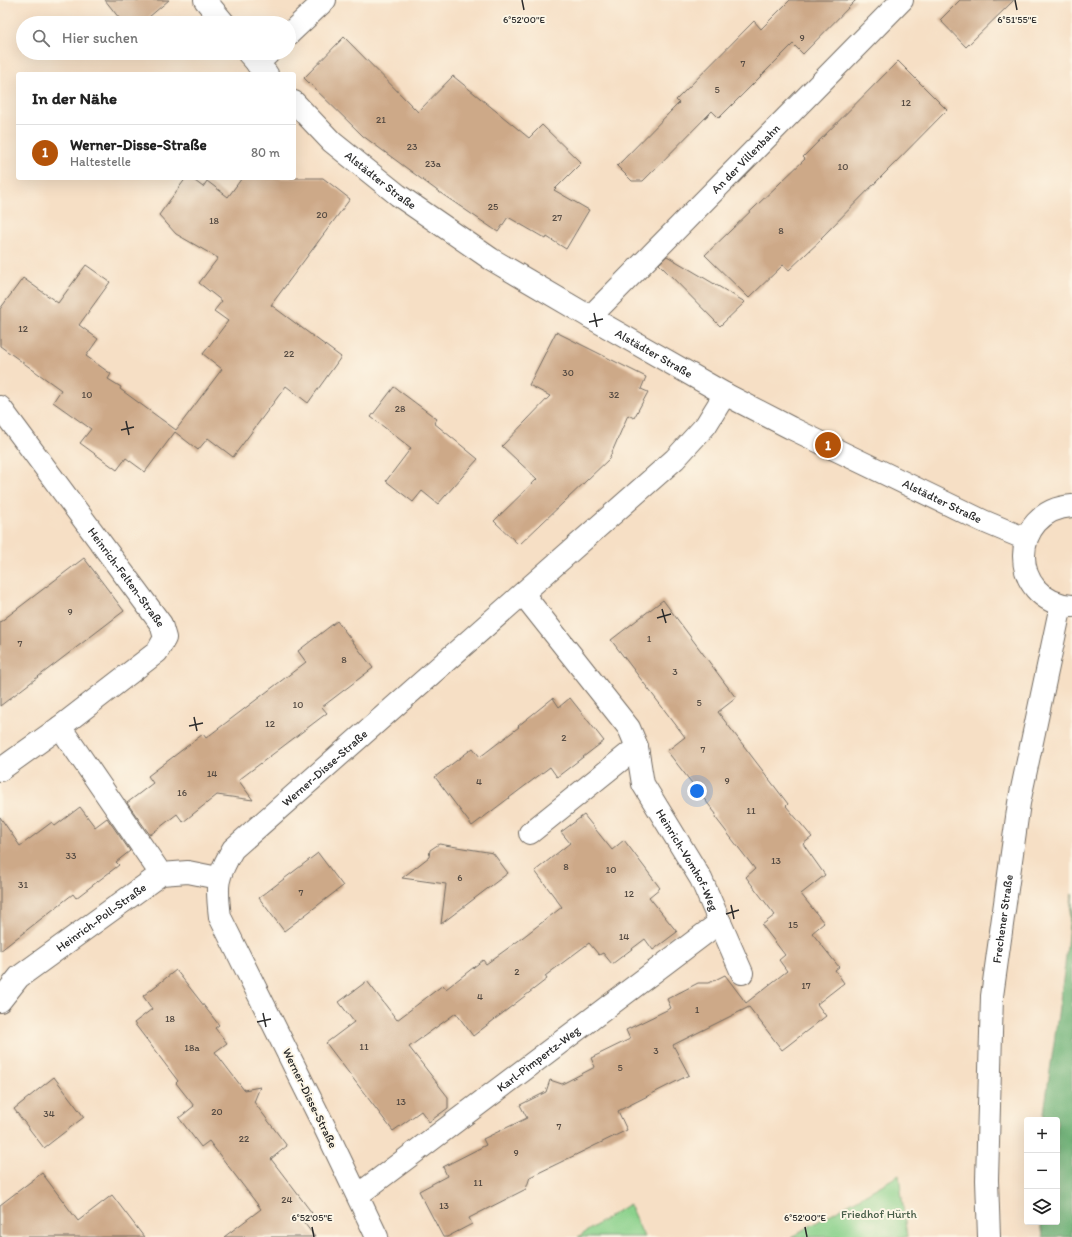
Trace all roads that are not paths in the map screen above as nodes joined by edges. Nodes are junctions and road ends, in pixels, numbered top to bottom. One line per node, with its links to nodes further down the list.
1 (205, 0): 4 (street)
2 (325, 0): 5 (street)
3 (902, 0): 7 (street, An der Villenbahn)
4 (218, 16)
5 (296, 27)
6 (296, 104): 7 (street, Alstädter Straße)
7 (590, 317): 8 (street, Alstädter Straße)
8 (725, 394): 11 (street, Alstädter Straße); 12 (street, Werner-Disse-Straße)
9 (0, 407): 14 (street, Heinrich-Felten-Straße)
10 (1072, 506): 11 (street)
11 (1026, 539): 13 (street)
12 (523, 594): 15 (street, Heinrich-Vomhof-Weg); 19 (street, Werner-Disse-Straße)
13 (1066, 606): 25 (street, Frechener Straße)
14 (60, 726): 16 (street, Heinrich-Felten-Straße); 18 (street)
15 (637, 747): 17 (street); 20 (street, Heinrich-Vomhof-Weg)
16 (0, 770)
17 (530, 833)
18 (161, 874): 19 (street); 22 (street, Heinrich-Poll-Straße)
19 (218, 878): 23 (street, Werner-Disse-Straße)
20 (720, 922): 21 (street, Heinrich-Vomhof-Weg); 23 (street, Karl-Pimpertz-Weg)
21 (742, 973)
22 (0, 1001)
23 (358, 1195): 24 (street, Werner-Disse-Straße)
24 (377, 1237)
25 (989, 1237)

